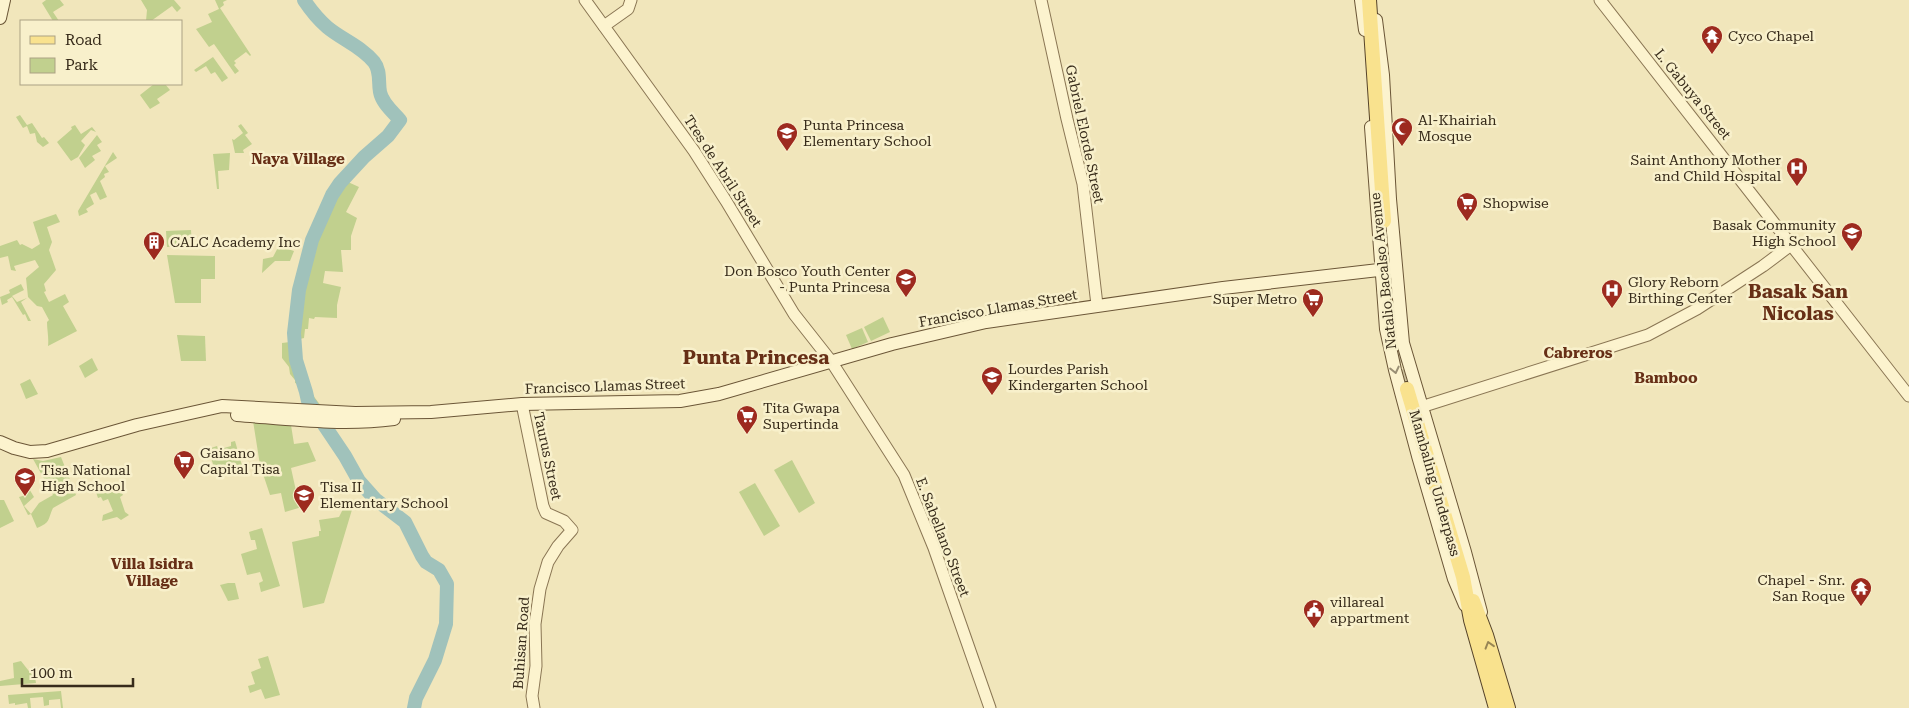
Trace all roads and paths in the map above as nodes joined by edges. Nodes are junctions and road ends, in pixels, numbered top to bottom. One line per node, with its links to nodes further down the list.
1 (4, 0): 8 (main road)
2 (585, 0): 10 (street, Tres de Abril Street)
3 (631, 0): 10 (street)
4 (1041, 0): 15 (street, Gabriel Elorde Street)
5 (1362, 0): 9 (main road, Natalio Bacalso Avenue); 14 (main road, Natalio Bacalso Avenue)
6 (1370, 0): 9 (main road, Natalio Bacalso Avenue); 13 (main road, Natalio Bacalso Avenue)
7 (1600, 0): 12 (street, L. Gabuya Street)
8 (0, 18)
9 (1369, 21): 11 (main road)
10 (604, 26): 16 (street, Tres de Abril Street)
11 (1384, 221)
12 (1792, 245): 18 (street, L. Gabuya Street); 20 (street)
13 (1396, 268): 14 (main road, Francisco Llamas Street); 20 (main road, Natalio Bacalso Avenue)
14 (1381, 270): 15 (main road, Francisco Llamas Street); 24 (main road, Natalio Bacalso Avenue, one-way to 24)
15 (1097, 305): 16 (main road, Francisco Llamas Street)
16 (831, 361): 19 (main road, Francisco Llamas Street); 26 (street, E. Sabellano Street)
17 (1406, 389): 23 (main road, Mambaling Underpass)
18 (1909, 396)
19 (522, 404): 21 (main road, Francisco Llamas Street); 22 (street, Taurus Street)
20 (1421, 407): 24 (main road, Natalio Bacalso Avenue)
21 (0, 442)
22 (572, 530): 25 (street, Buhisan Road)
23 (1463, 577): 24 (main road, Natalio Bacalso Avenue)
24 (1476, 620): 27 (main road, Natalio Bacalso Avenue); 28 (main road, Natalio Bacalso Avenue, one-way to 24)
25 (534, 708)
26 (990, 708)
27 (1496, 708)
28 (1508, 708)

